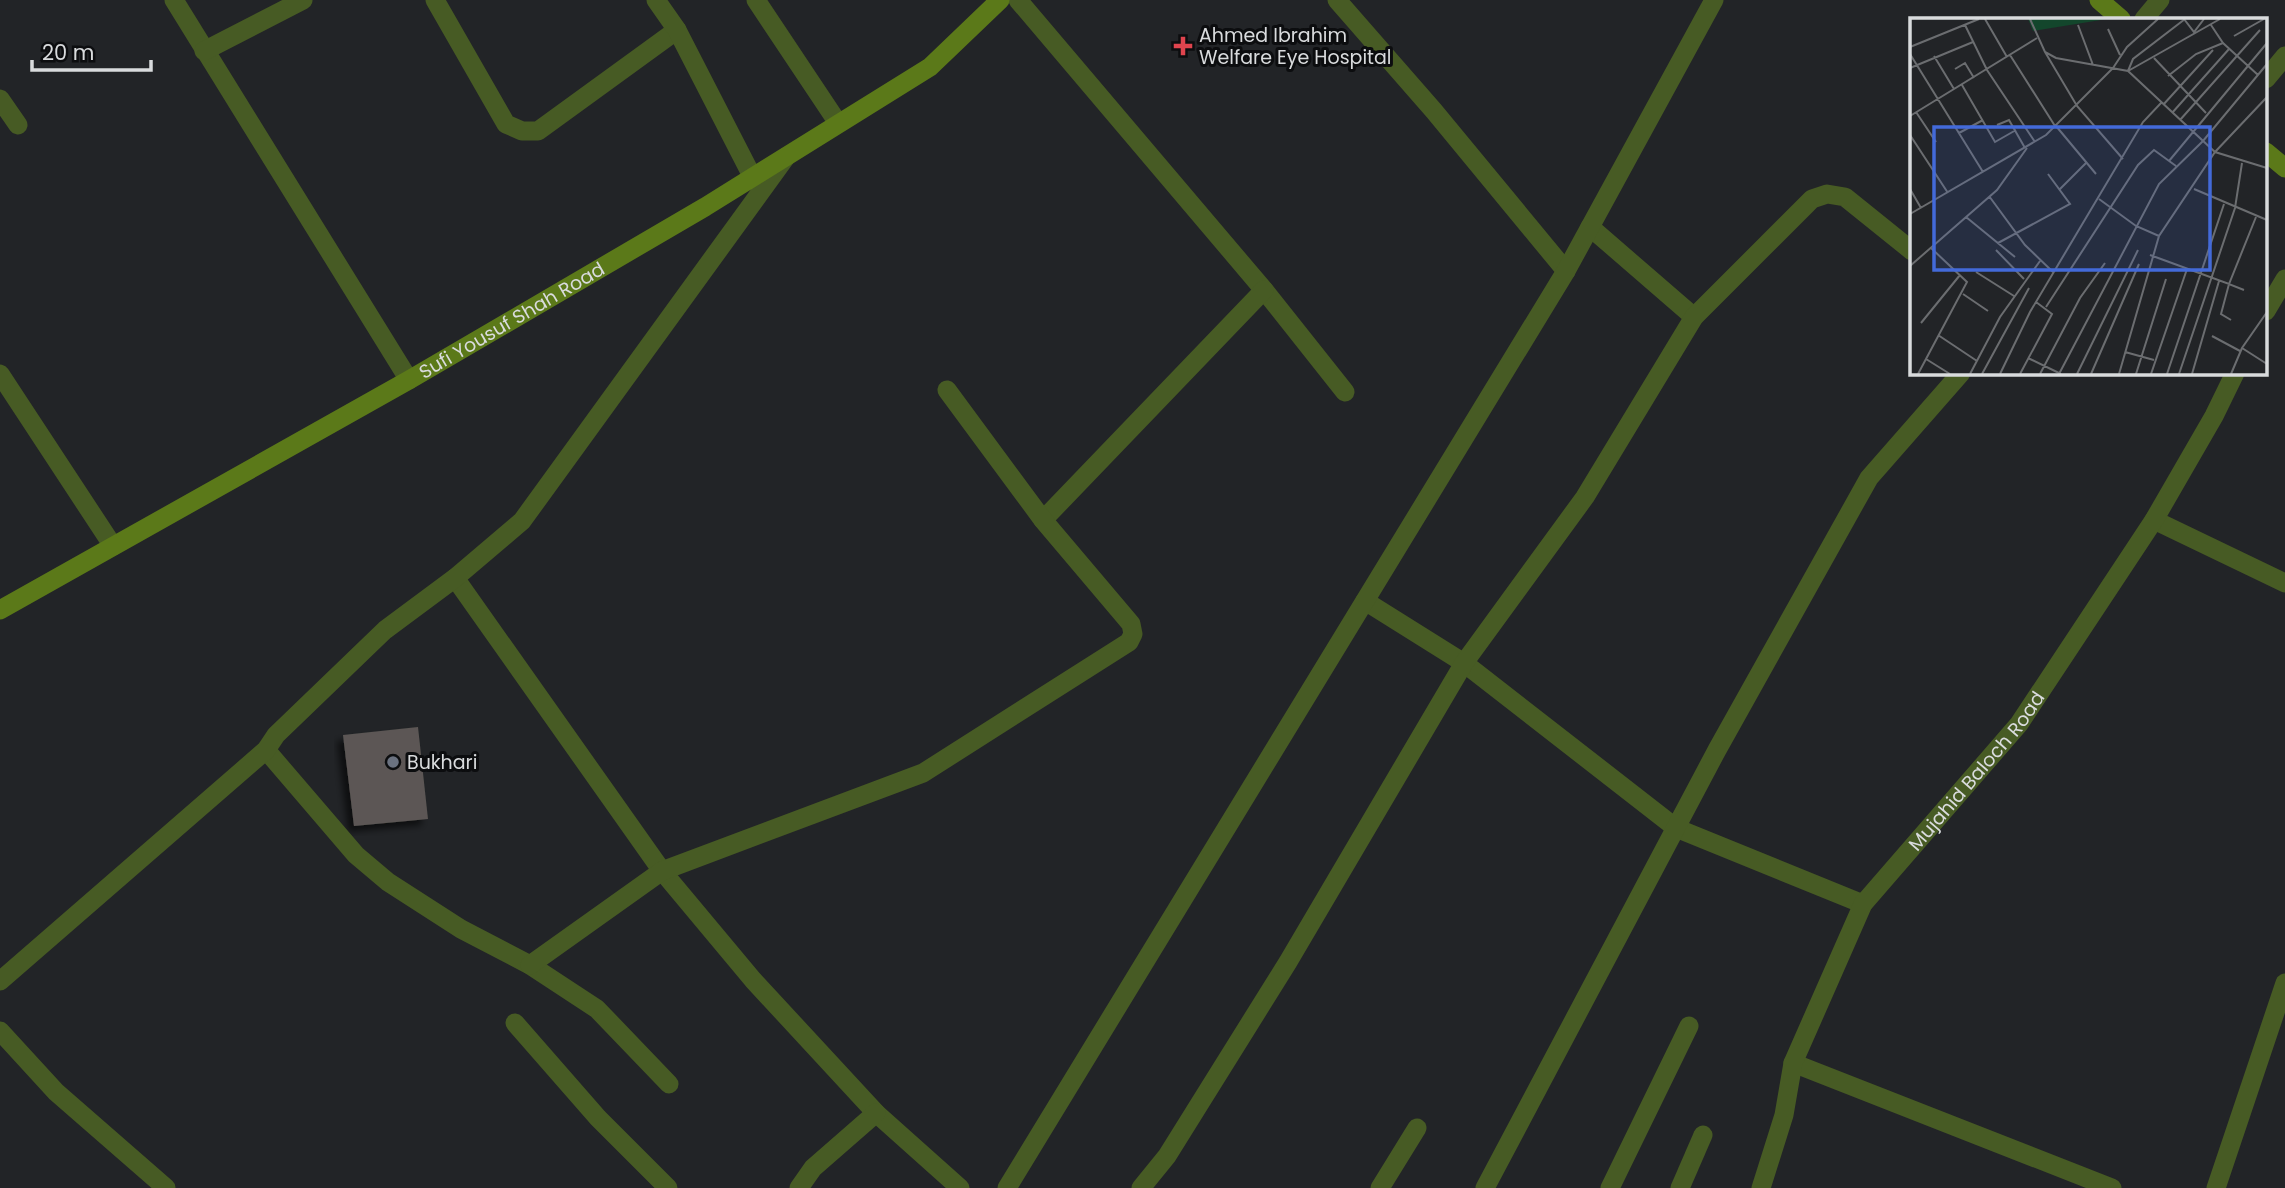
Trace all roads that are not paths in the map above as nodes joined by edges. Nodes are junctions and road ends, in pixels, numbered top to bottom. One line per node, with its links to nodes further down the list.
1 (174, 0): 15 (street)
2 (303, 0): 15 (street)
3 (435, 0): 14 (street)
4 (656, 0): 14 (street)
5 (756, 0): 19 (street)
6 (1000, 0): 19 (main road, Sufi Yousuf Shah Road)
7 (1018, 0): 29 (street)
8 (1337, 0): 27 (street)
9 (1714, 0): 25 (street)
10 (2099, 0): 12 (main road)
11 (2160, 0): 13 (street)
12 (2120, 18)
13 (2145, 18)
14 (677, 30): 24 (street)
15 (204, 51): 35 (street)
16 (2285, 56): 17 (street)
17 (2268, 77)
18 (0, 99): 20 (street)
19 (838, 123): 22 (main road, Sufi Yousuf Shah Road)
20 (18, 125)
21 (2268, 154): 23 (main road)
22 (787, 157): 24 (main road, Sufi Yousuf Shah Road); 41 (street)
23 (2285, 168)
24 (753, 178): 35 (main road, Sufi Yousuf Shah Road)
25 (1590, 227): 27 (street); 31 (street)
26 (1910, 249): 31 (street)
27 (1566, 271): 43 (street)
28 (2285, 279): 30 (street)
29 (1264, 290): 37 (street); 38 (street)
30 (2268, 308)
31 (1695, 317): 45 (street)
32 (0, 374): 40 (street)
33 (1960, 374): 47 (street)
34 (2235, 374): 39 (street, Mujahid Baloch Road)
35 (409, 380): 40 (main road, Sufi Yousuf Shah Road)
36 (947, 390): 38 (street)
37 (1345, 392)
38 (1044, 520): 48 (street)
39 (2154, 520): 42 (street); 49 (street, Mujahid Baloch Road)
40 (113, 546): 44 (main road, Sufi Yousuf Shah Road)
41 (455, 578): 46 (street); 48 (street)
42 (2285, 583)
43 (1365, 601): 45 (street); 66 (street)
44 (0, 610)
45 (1464, 663): 47 (street); 67 (street)
46 (266, 750): 50 (street); 51 (street)
47 (1676, 828): 49 (street); 69 (street)
48 (662, 871): 50 (street); 58 (street)
49 (1863, 904): 56 (street, Mujahid Baloch Road)
50 (530, 965): 57 (street)
51 (0, 981)
52 (2285, 983): 73 (street)
53 (515, 1023): 63 (street)
54 (1689, 1026): 70 (street)
55 (0, 1031): 62 (street)
56 (1793, 1063): 61 (street); 72 (street, Mujahid Baloch Road)
57 (669, 1084)
58 (876, 1113): 64 (street); 65 (street)
59 (1418, 1128): 68 (street)
60 (1703, 1135): 71 (street)
61 (2103, 1186)
62 (166, 1188)
63 (668, 1188)
64 (799, 1188)
65 (960, 1188)
66 (1007, 1188)
67 (1141, 1188)
68 (1380, 1188)
69 (1485, 1188)
70 (1610, 1188)
71 (1680, 1188)
72 (1761, 1188)
73 (2216, 1188)

